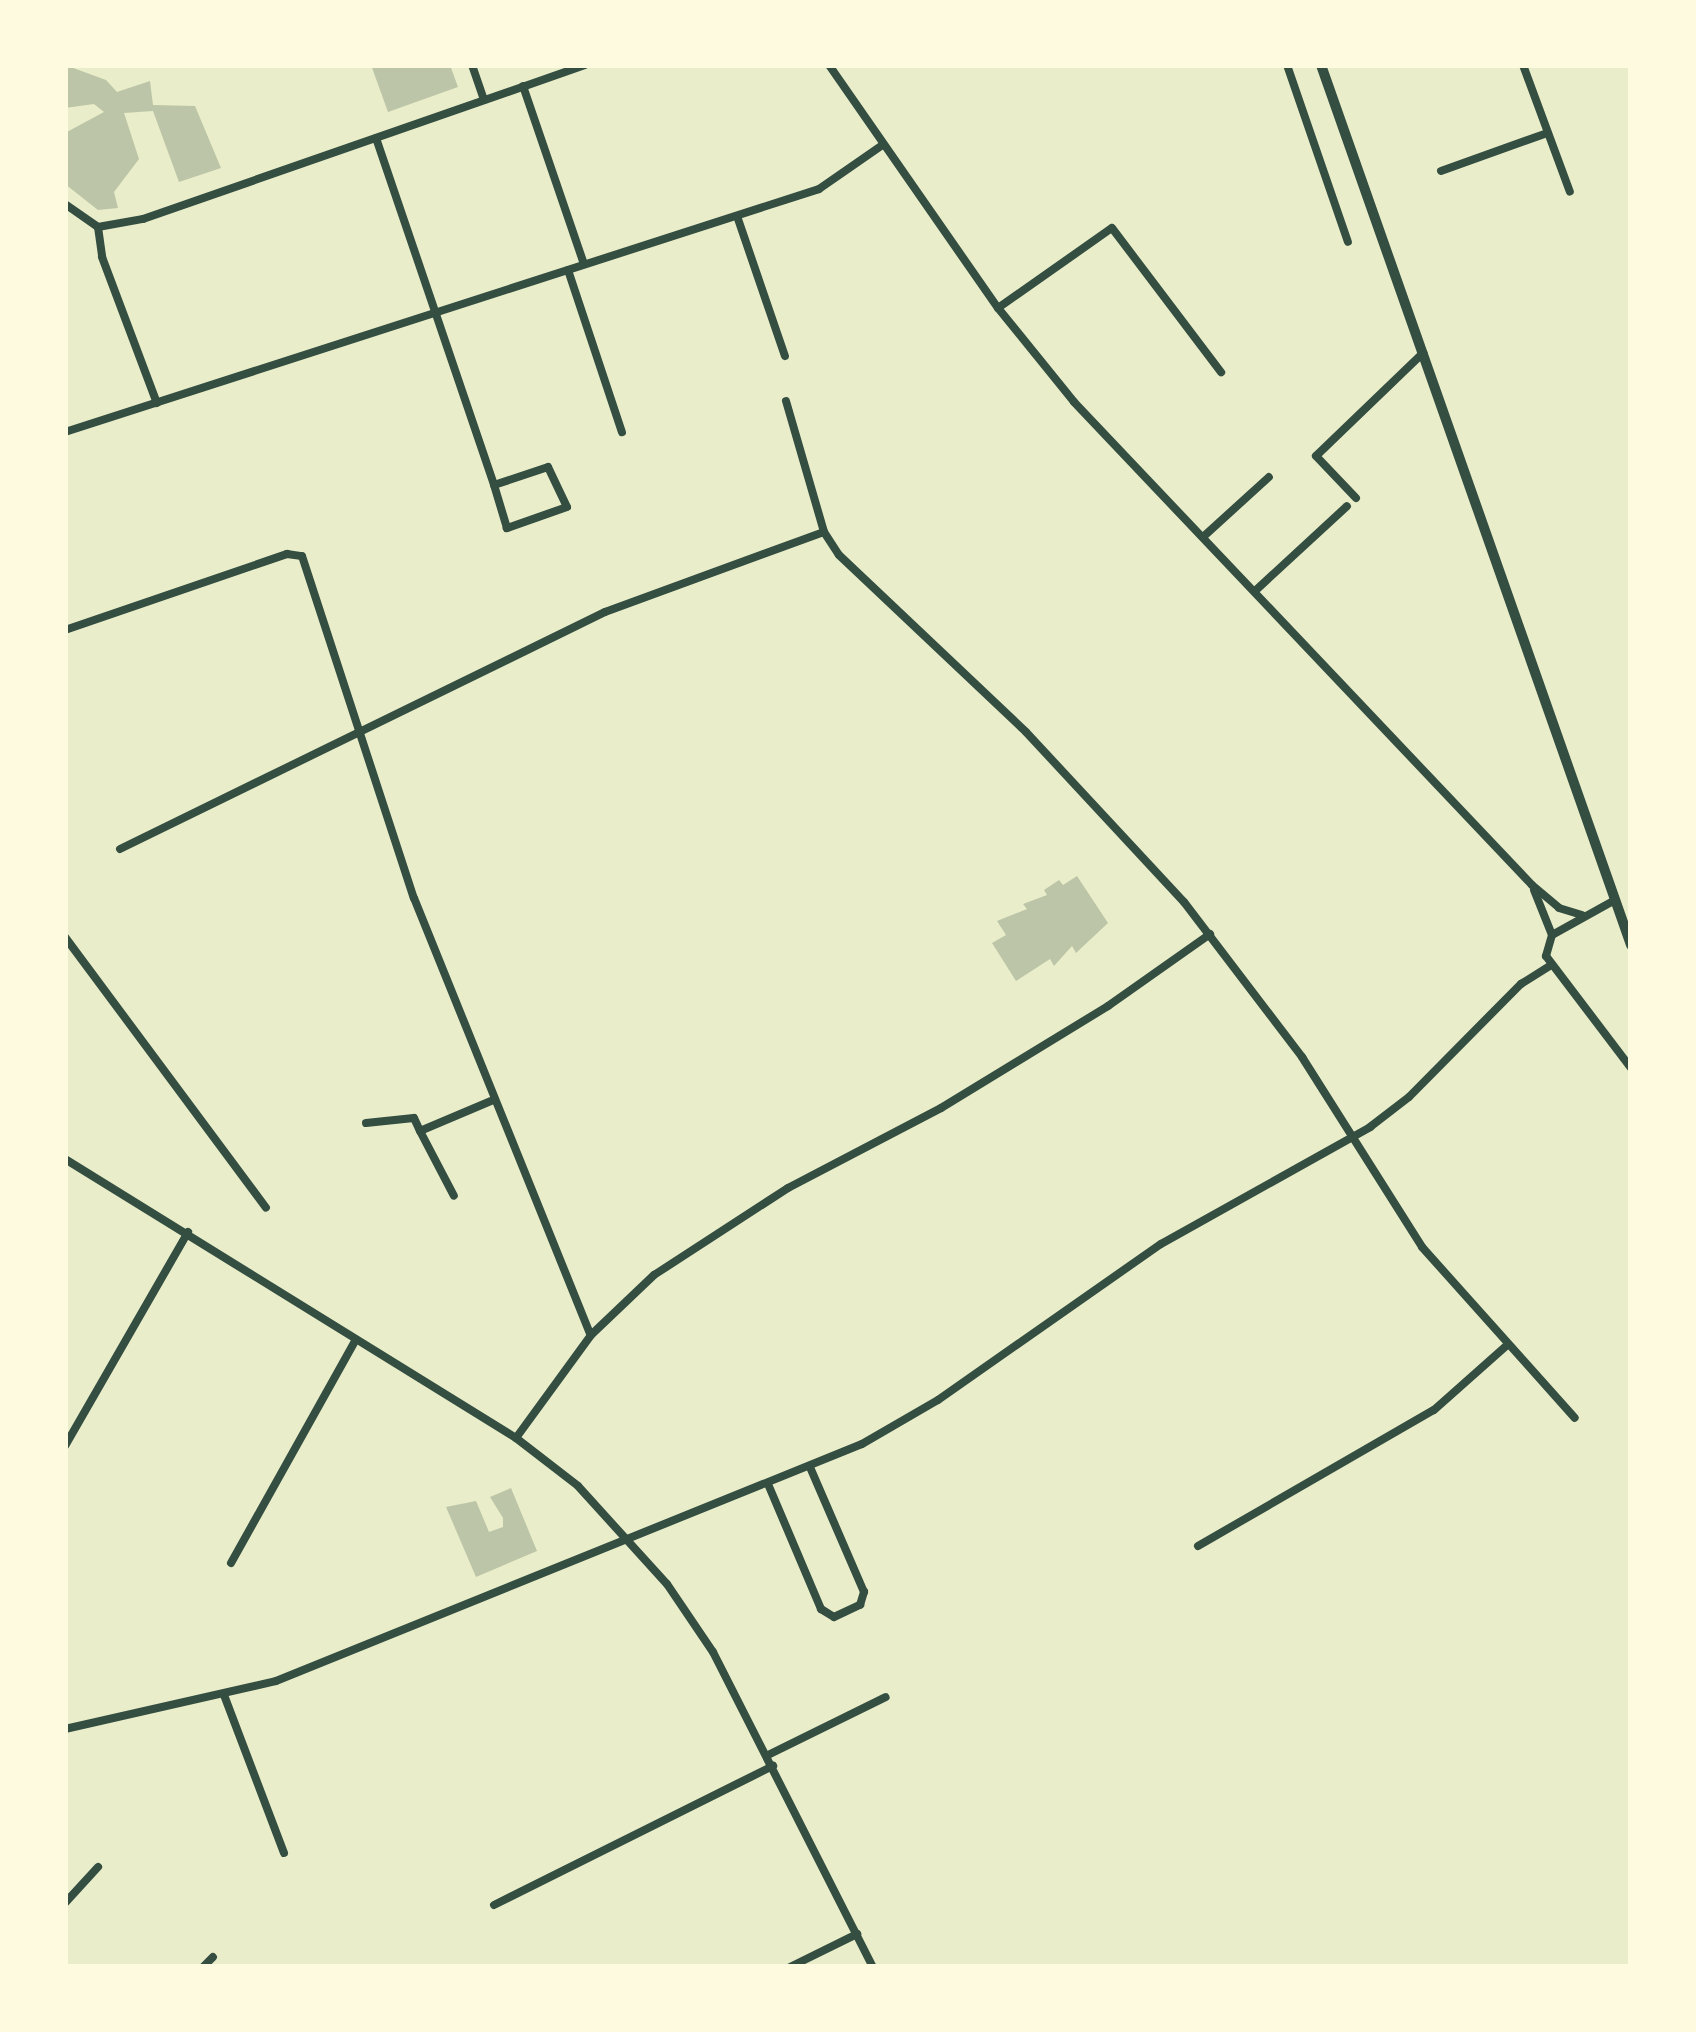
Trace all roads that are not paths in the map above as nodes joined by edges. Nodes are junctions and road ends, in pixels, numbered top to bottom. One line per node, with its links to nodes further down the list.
1 (472, 65): 8 (street)
2 (586, 65): 7 (street)
3 (829, 65): 11 (street)
4 (1287, 65): 17 (street)
5 (1322, 65): 22 (street)
6 (1523, 65): 9 (street)
7 (523, 86): 8 (street); 18 (street)
8 (484, 100): 10 (street)
9 (1547, 133): 12 (street); 13 (street)
10 (376, 138): 16 (street); 21 (street)
11 (881, 146): 15 (street); 20 (street)
12 (1441, 171)
13 (1570, 192)
14 (65, 204): 16 (street)
15 (737, 216): 18 (street); 23 (street)
16 (98, 227): 26 (street)
17 (1348, 242)
18 (584, 264): 19 (street)
19 (568, 270): 21 (street); 28 (street)
20 (998, 308): 24 (street); 34 (street)
21 (437, 316): 26 (street); 30 (street)
22 (1423, 352): 31 (street); 40 (street)
23 (785, 356)
24 (1220, 372)
25 (786, 401): 33 (street)
26 (157, 404): 27 (street)
27 (65, 432)
28 (622, 432)
29 (1269, 477): 34 (street)
30 (494, 486): 30 (street)
31 (1356, 498)
32 (1347, 506): 35 (street)
33 (824, 532): 37 (street); 42 (street)
34 (1203, 537): 35 (street)
35 (1255, 592): 39 (street)
36 (65, 630): 37 (street)
37 (360, 734): 38 (street); 48 (street)
38 (120, 849)
39 (1532, 886): 41 (street); 43 (street)
40 (1615, 900): 41 (street); 45 (street)
41 (1582, 915): 43 (street)
42 (1210, 934): 51 (street); 56 (street)
43 (1552, 935): 46 (street)
44 (65, 937): 54 (street)
45 (1631, 946)
46 (1550, 966): 47 (street); 51 (street)
47 (1631, 1068)
48 (491, 1101): 50 (street); 56 (street)
49 (366, 1122): 50 (street)
50 (420, 1131): 53 (street)
51 (1350, 1139): 58 (street); 62 (street)
52 (65, 1159): 55 (street)
53 (454, 1196)
54 (266, 1208)
55 (188, 1232): 57 (street); 61 (street)
56 (591, 1335): 60 (street)
57 (355, 1341): 60 (street); 66 (street)
58 (1506, 1346): 59 (street); 65 (street)
59 (1575, 1418)
60 (516, 1438): 64 (street)
61 (65, 1446)
62 (810, 1467): 63 (street); 63 (street)
63 (768, 1484): 64 (street)
64 (625, 1537): 67 (street); 70 (street)
65 (1198, 1546)
66 (231, 1564)
67 (224, 1695): 69 (street); 72 (street)
68 (886, 1697): 70 (street)
69 (65, 1729)
70 (768, 1755): 71 (street)
71 (773, 1766): 75 (street); 76 (street)
72 (284, 1852)
73 (98, 1867): 74 (street)
74 (65, 1903)
75 (494, 1905)
76 (857, 1934): 79 (street); 80 (street)
77 (212, 1957): 78 (street)
78 (203, 1967)
79 (790, 1967)
80 (873, 1967)

